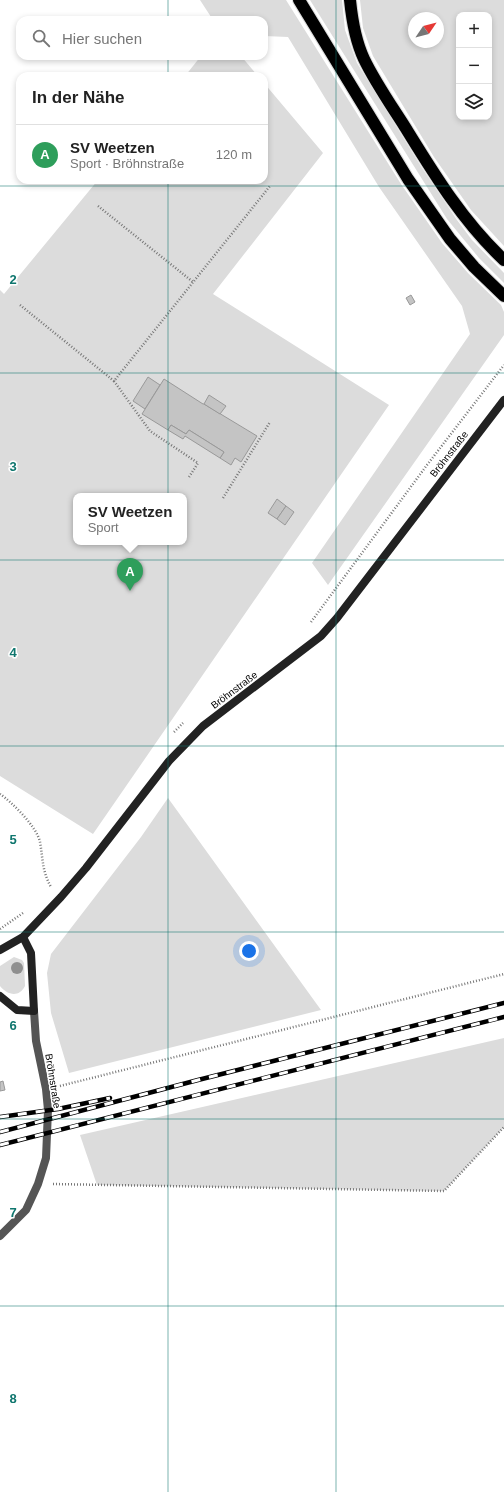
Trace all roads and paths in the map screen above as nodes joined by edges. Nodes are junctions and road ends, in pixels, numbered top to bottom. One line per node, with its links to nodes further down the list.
1 (299, 0): 7 (highway)
2 (350, 0): 5 (highway)
3 (270, 186): 6 (path)
4 (98, 206): 6 (path)
5 (504, 260)
6 (193, 282): 10 (path)
7 (504, 296)
8 (20, 305): 10 (path)
9 (504, 365): 15 (path)
10 (114, 381): 13 (path)
11 (504, 400): 19 (street, Bröhnstraße)
12 (270, 422): 14 (path)
13 (189, 477)
14 (223, 498)
15 (311, 623)
16 (184, 722): 17 (path)
17 (173, 733)
18 (0, 794): 19 (path)
19 (61, 897): 20 (street, Bröhnstraße)
20 (23, 937): 21 (street); 24 (street, Bröhnstraße)
21 (0, 950)
22 (504, 974): 25 (path)
23 (0, 996): 24 (street)
24 (34, 1011): 25 (street, Bröhnstraße)
25 (46, 1089): 27 (street, Bröhnstraße)
26 (504, 1127): 27 (path)
27 (38, 1184): 28 (street, Bröhnstraße)
28 (0, 1236)

